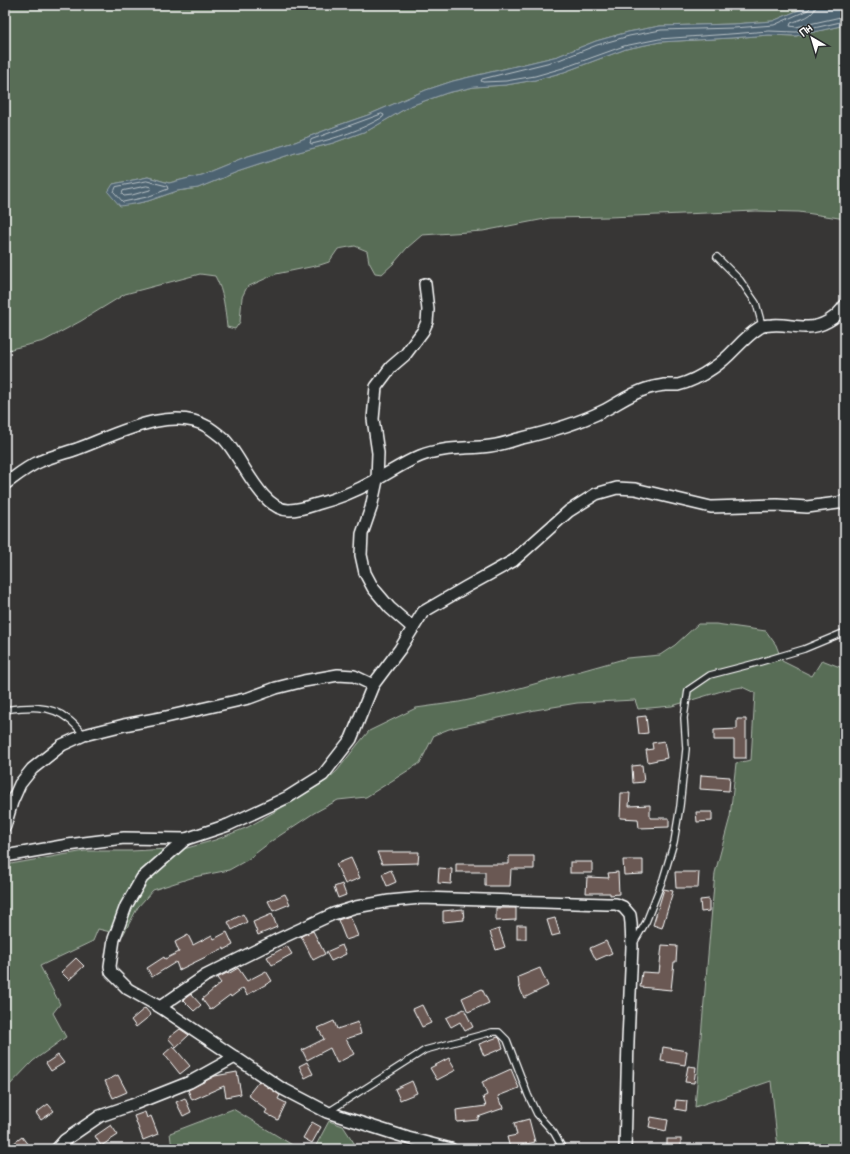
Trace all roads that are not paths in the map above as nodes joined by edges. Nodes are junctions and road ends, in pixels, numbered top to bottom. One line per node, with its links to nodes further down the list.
1 (717, 256): 4 (lane)
2 (425, 284): 5 (street)
3 (844, 308): 4 (street)
4 (762, 325): 5 (street)
5 (377, 480): 6 (street); 8 (street)
6 (5, 484)
7 (845, 500): 8 (street)
8 (413, 628): 10 (street)
9 (845, 632): 16 (lane)
10 (373, 685): 12 (street); 14 (street)
11 (5, 710): 12 (lane)
12 (84, 735): 13 (street)
13 (5, 826)
14 (186, 839): 15 (street); 17 (street)
15 (5, 856)
16 (632, 946): 17 (street); 23 (street)
17 (160, 1007): 18 (street)
18 (236, 1057): 19 (street); 20 (street)
19 (327, 1112): 21 (street); 22 (lane)
20 (57, 1149)
21 (451, 1149)
22 (563, 1149)
23 (625, 1149)

